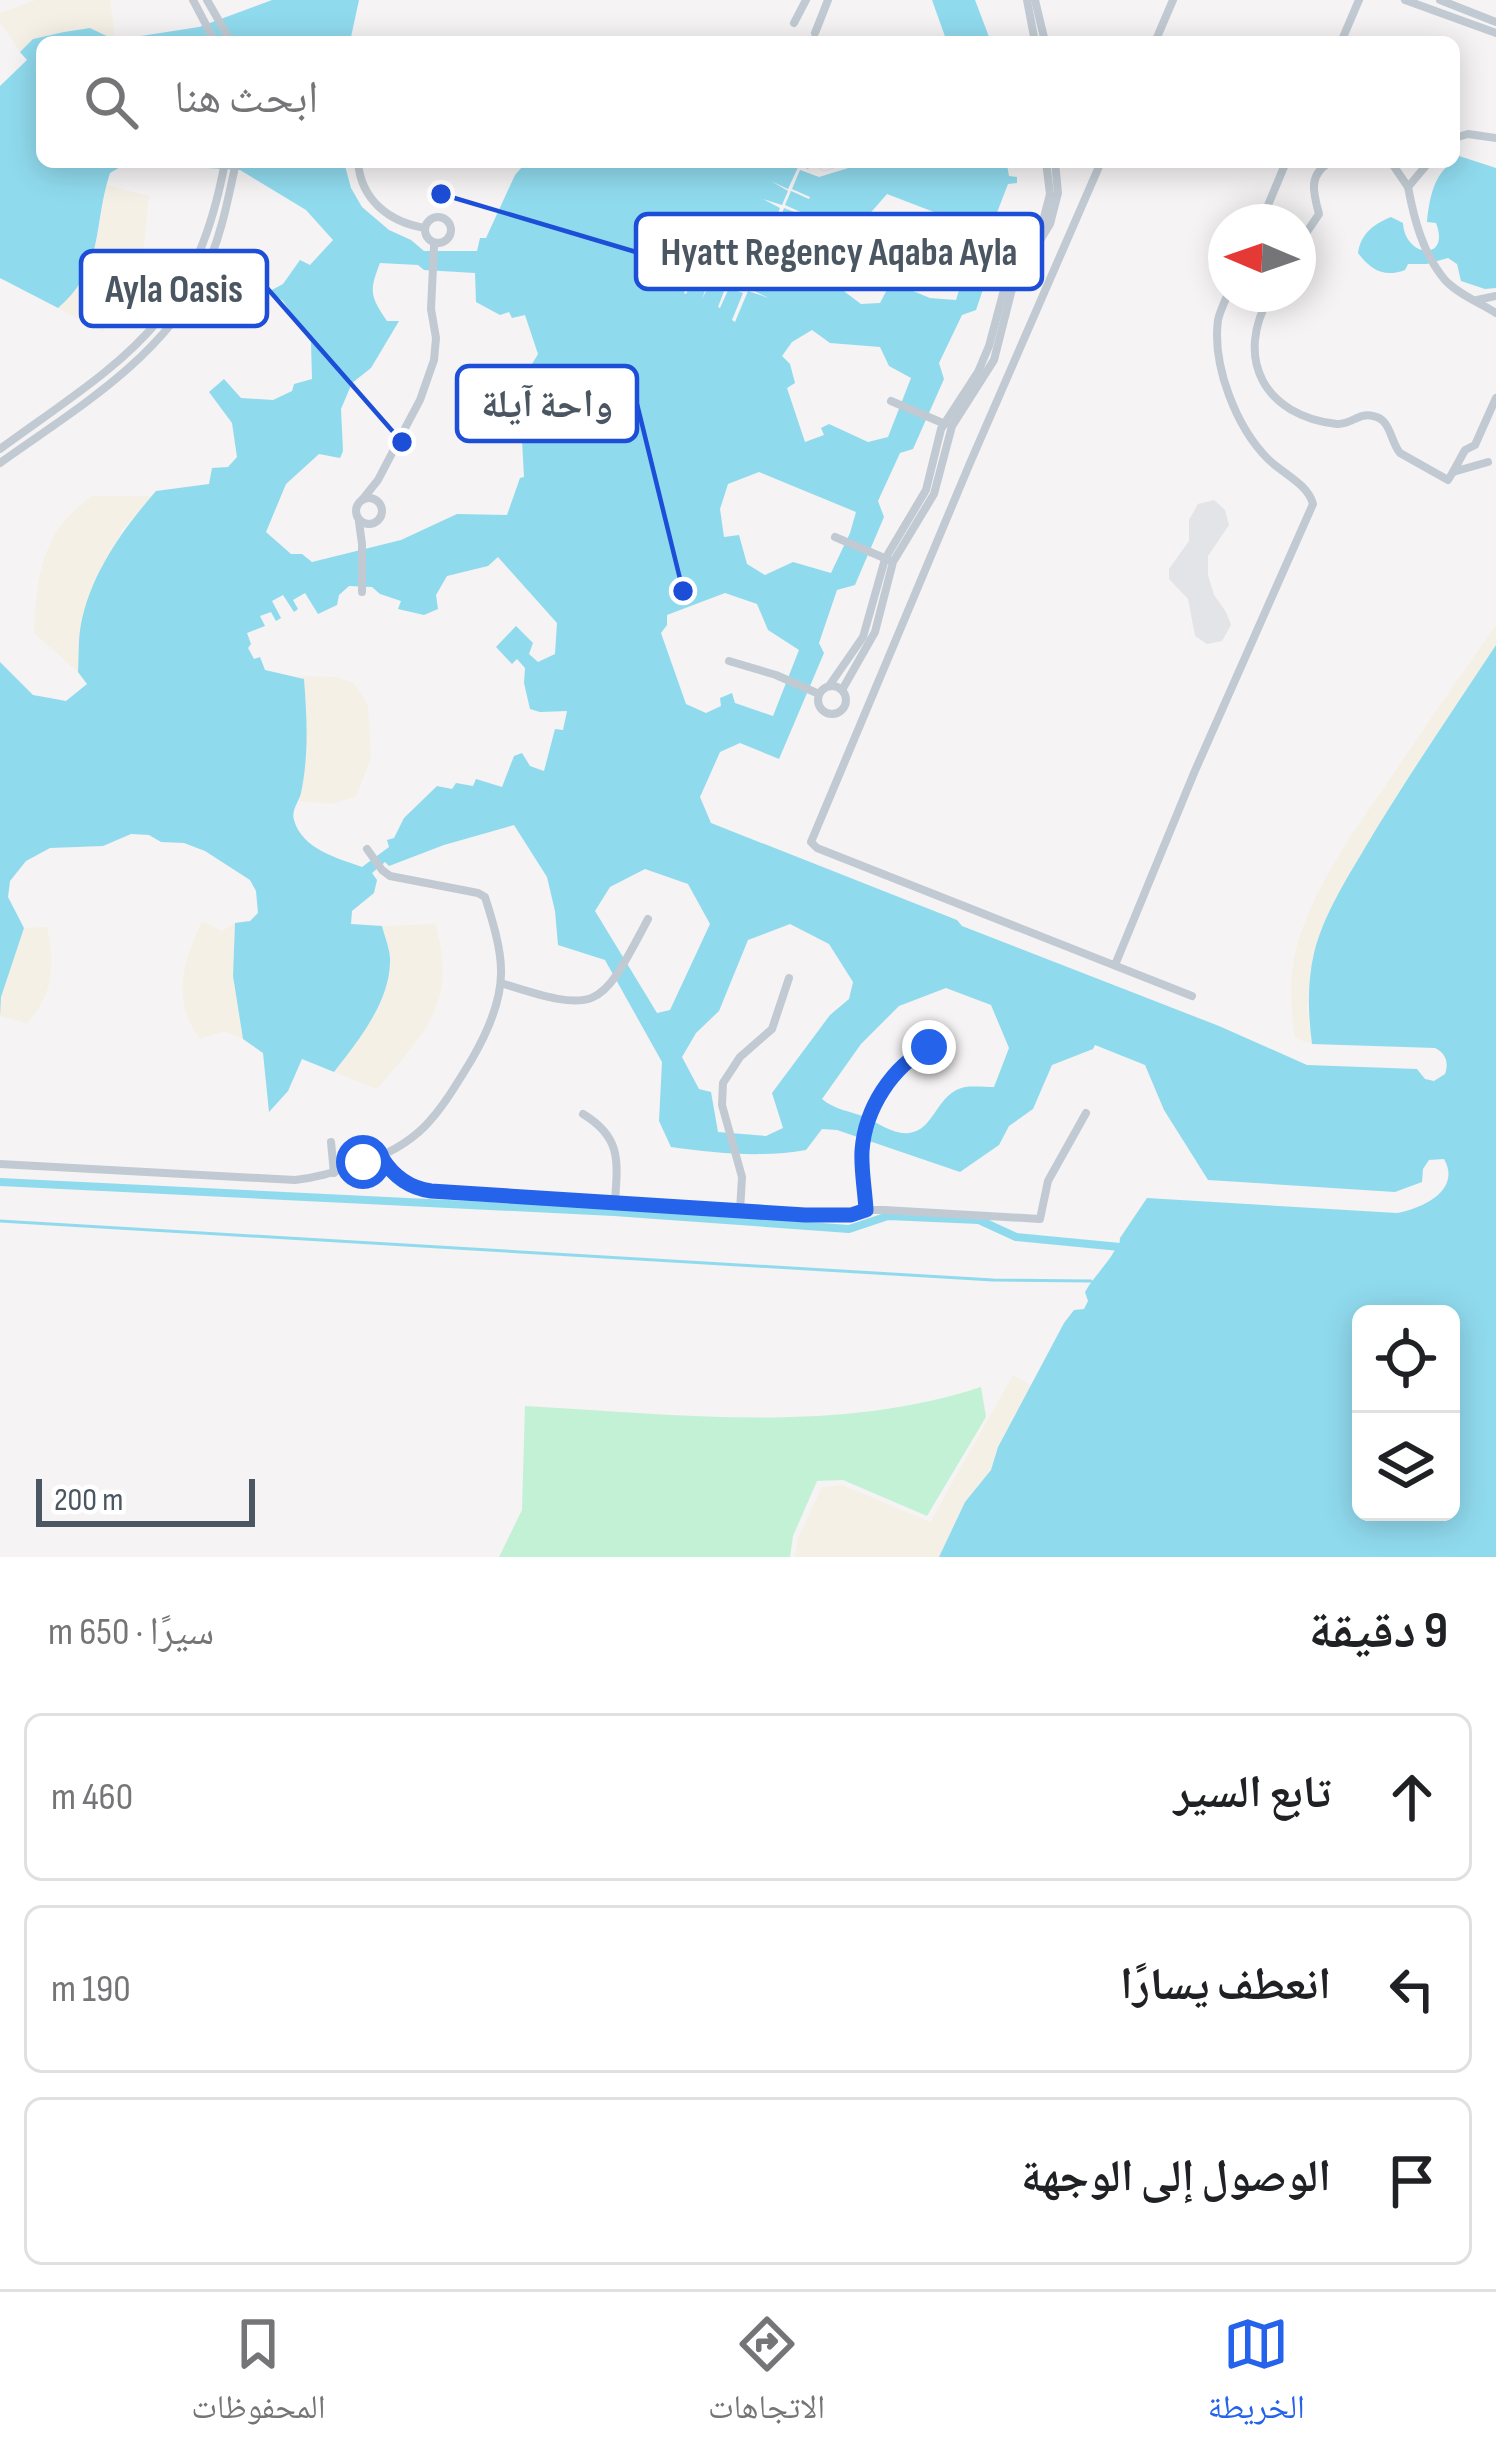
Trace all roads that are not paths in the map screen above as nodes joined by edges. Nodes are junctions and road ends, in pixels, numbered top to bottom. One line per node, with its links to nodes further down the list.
1 (193, 0): 11 (street)
2 (208, 0): 10 (street)
3 (806, 0): 13 (street)
4 (829, 0): 14 (street)
5 (1031, 0): 18 (street); 19 (street)
6 (1173, 0): 20 (street)
7 (1359, 0): 21 (street)
8 (1405, 0): 15 (street)
9 (1440, 0): 12 (street)
10 (215, 13): 11 (street); 17 (street)
11 (202, 19): 16 (street)
12 (1496, 22)
13 (794, 23)
14 (814, 33)
15 (1496, 33)
16 (211, 36)
17 (228, 36)
18 (1034, 36)
19 (1043, 36)
20 (1157, 36)
21 (1344, 36)
22 (1460, 136): 23 (street)
23 (1496, 138)
24 (359, 168): 35 (street)
25 (1050, 168): 38 (street)
26 (1098, 168): 66 (street)
27 (1282, 168): 33 (street)
28 (1323, 168): 34 (street)
29 (1395, 168): 32 (street)
30 (1424, 168): 32 (street)
31 (227, 170): 47 (street); 49 (street)
32 (1408, 187): 40 (street)
33 (1269, 204)
34 (1316, 218)
35 (425, 228): 37 (street); 37 (street)
36 (900, 242): 38 (street)
37 (435, 244): 51 (street)
38 (1009, 284): 46 (street)
39 (1496, 296): 40 (street)
40 (1476, 301): 43 (street)
41 (1220, 312): 66 (street)
42 (1260, 312): 50 (street)
43 (1496, 313)
44 (1496, 398): 50 (street)
45 (891, 401): 46 (street)
46 (943, 423): 58 (street)
47 (0, 449)
48 (1488, 462): 50 (street)
49 (0, 463)
50 (1453, 472)
51 (378, 480): 52 (street); 53 (street)
52 (362, 500): 53 (street); 54 (street)
53 (380, 506): 55 (street)
54 (359, 520): 55 (street); 57 (street)
55 (372, 524): 57 (street)
56 (835, 537): 58 (street)
57 (362, 542): 59 (street)
58 (886, 559): 61 (street); 62 (street)
59 (362, 592)
60 (729, 662): 63 (street)
61 (829, 686): 62 (street); 63 (street)
62 (842, 690): 63 (street)
63 (815, 692)
64 (367, 849): 68 (street)
65 (648, 919): 68 (street)
66 (1115, 964): 69 (street)
67 (789, 978): 79 (street)
68 (501, 983): 74 (street)
69 (1192, 996)
70 (943, 1039): 78 (street)
71 (1086, 1113): 78 (street)
72 (583, 1114): 77 (street)
73 (331, 1142): 76 (street)
74 (382, 1158): 76 (street); 77 (street)
75 (0, 1164): 76 (street)
76 (334, 1173)
77 (615, 1201): 79 (street)
78 (866, 1210): 79 (street)
79 (740, 1211)

